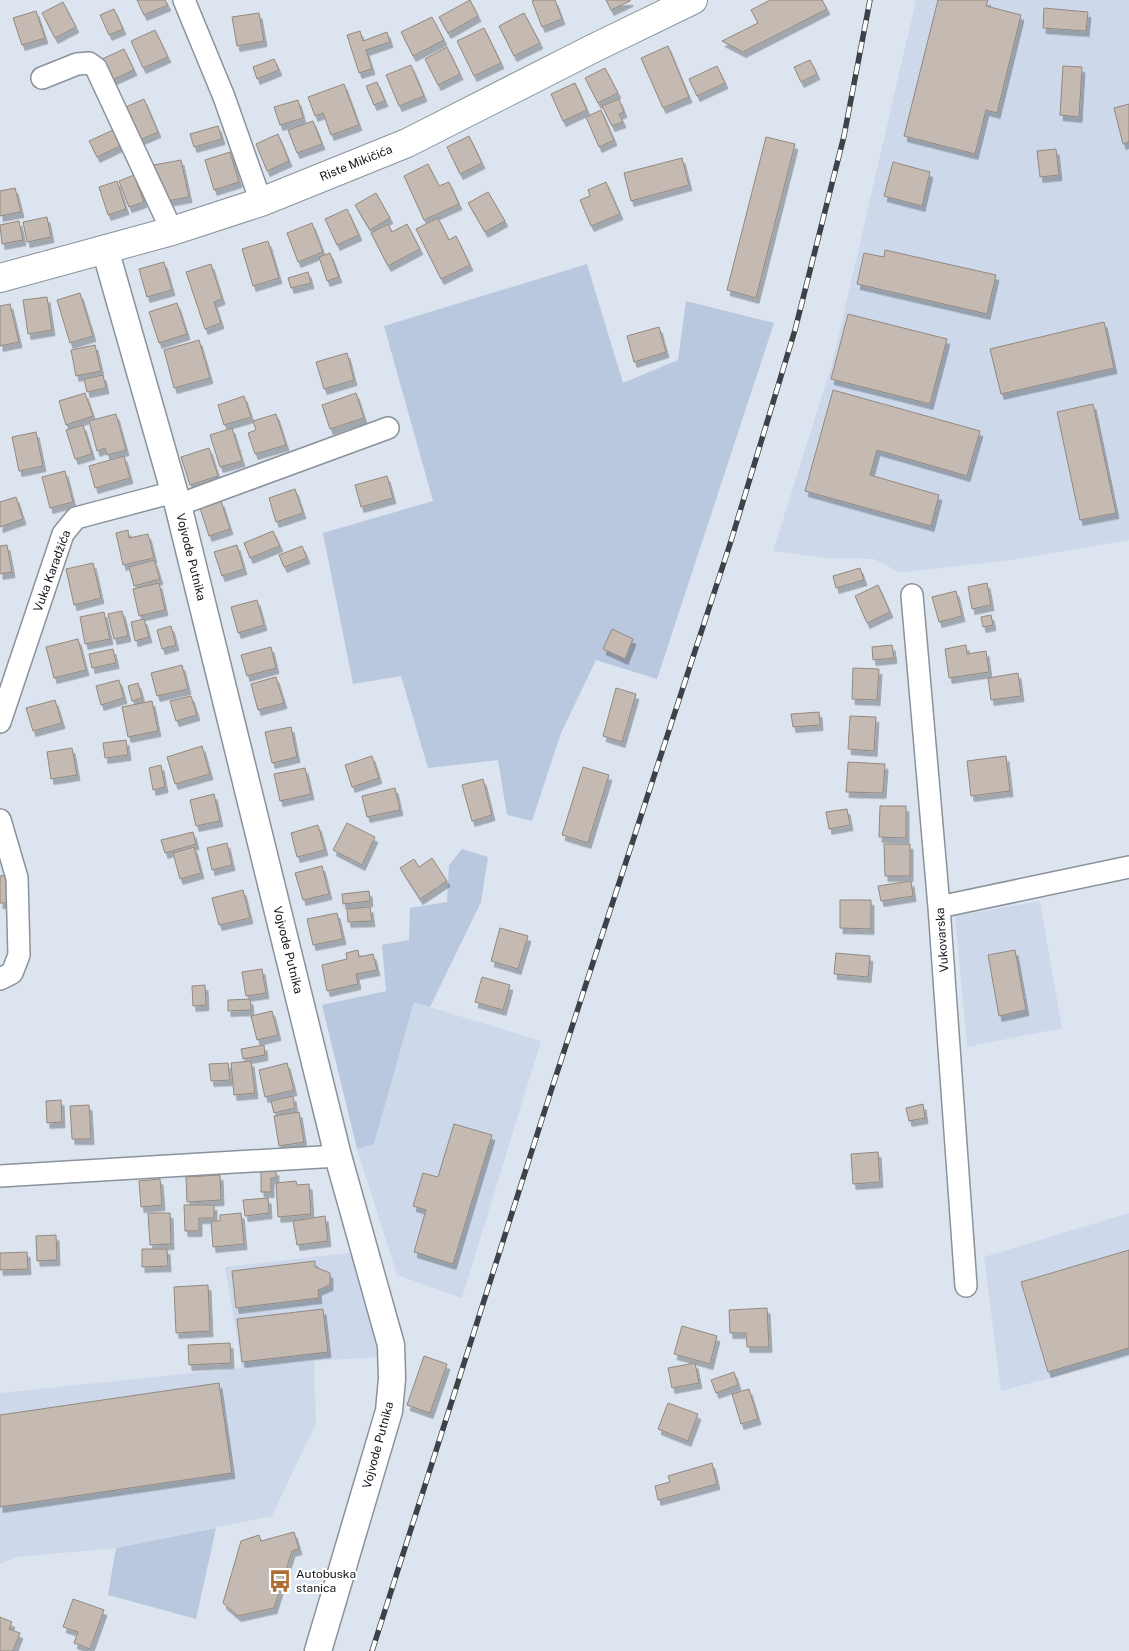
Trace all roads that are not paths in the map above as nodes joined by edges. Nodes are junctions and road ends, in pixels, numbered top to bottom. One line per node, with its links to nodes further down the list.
1 (184, 0): 4 (street)
2 (693, 0): 4 (main road, Riste Mikičića)
3 (42, 78): 5 (street)
4 (261, 202): 5 (main road, Riste Mikičića)
5 (172, 231): 6 (main road, Riste Mikičića)
6 (105, 249): 7 (main road, Riste Mikičića); 9 (street, Vojvode Putnika)
7 (0, 278)
8 (388, 428): 9 (street, Vuka Karadžića)
9 (176, 498): 11 (street, Vuka Karadžića); 16 (street, Vojvode Putnika)
10 (912, 594): 14 (street, Vukovarska)
11 (0, 722)
12 (0, 820): 15 (street)
13 (1129, 867): 14 (street)
14 (939, 907): 18 (street, Vukovarska)
15 (0, 979)
16 (338, 1156): 17 (street); 19 (street, Vojvode Putnika)
17 (0, 1176)
18 (966, 1286)
19 (318, 1651)

